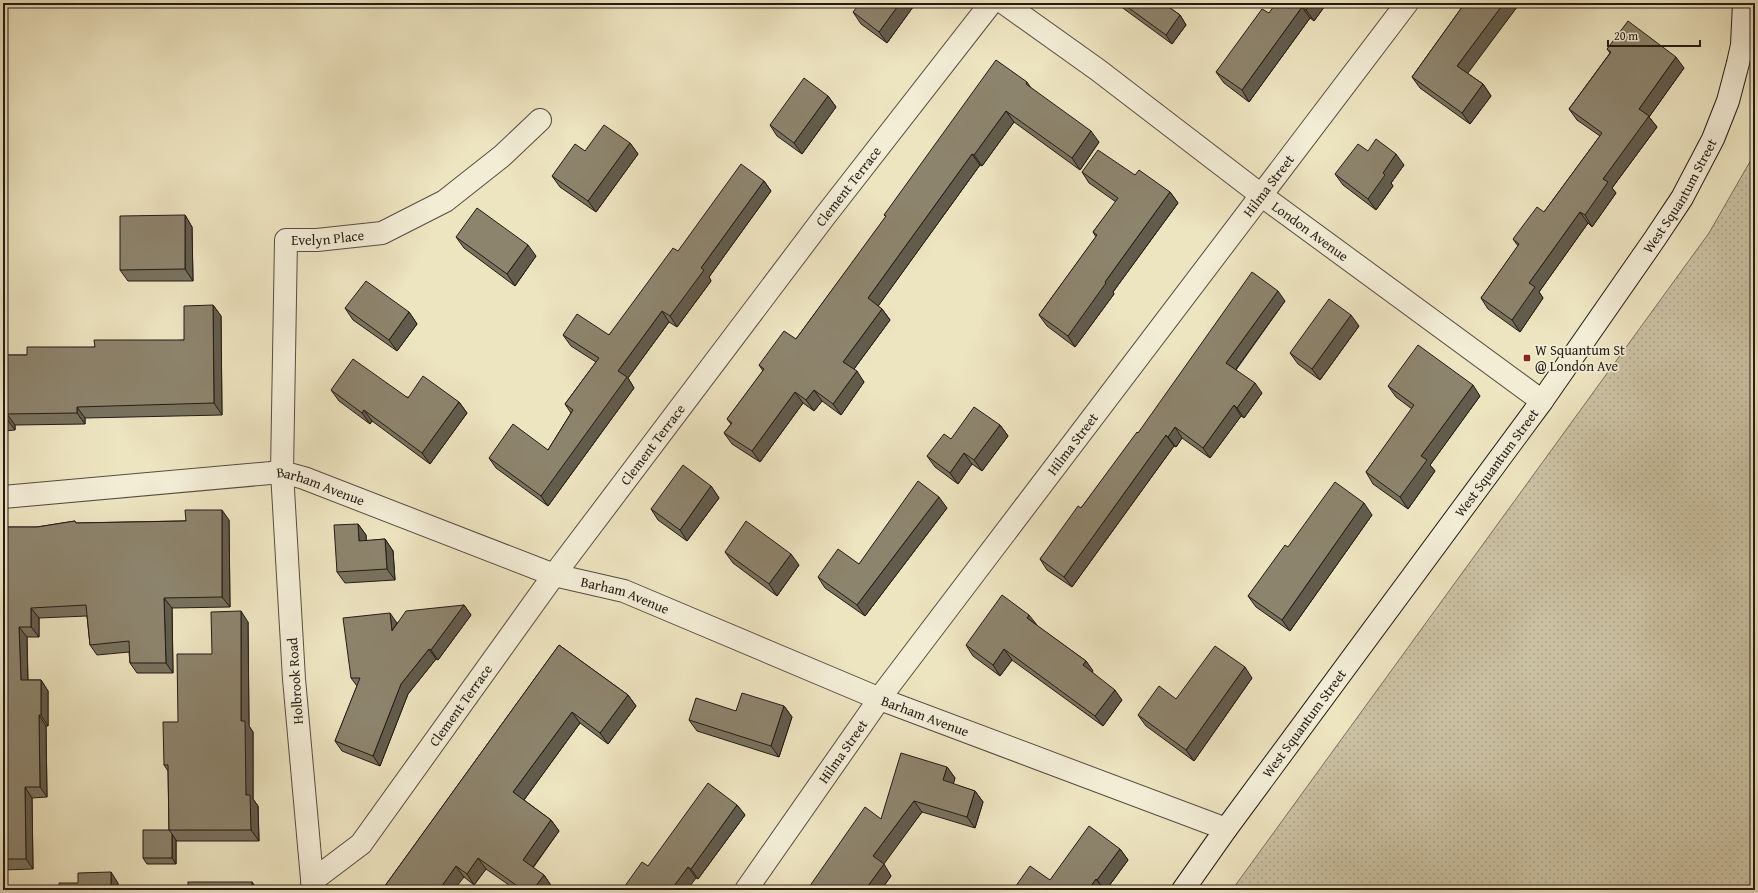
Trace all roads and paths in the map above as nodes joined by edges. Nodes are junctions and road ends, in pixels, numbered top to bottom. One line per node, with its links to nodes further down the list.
1 (991, 3): 10 (street, Clement Terrace)
2 (1004, 3): 6 (street, London Avenue)
3 (1407, 3): 6 (street, Hilma Street)
4 (1744, 3): 7 (street, West Squantum Street)
5 (540, 120): 8 (street, Evelyn Place)
6 (1261, 195): 7 (street, London Avenue); 11 (street, Hilma Street)
7 (1542, 401): 12 (street, West Squantum Street)
8 (282, 472): 9 (street, Barham Avenue); 10 (street, Barham Avenue); 13 (street, Holbrook Road)
9 (3, 497)
10 (554, 576): 11 (street, Barham Avenue); 13 (street, Clement Terrace)
11 (880, 699): 12 (street, Barham Avenue); 14 (street, Hilma Street)
12 (1226, 829): 15 (street, West Squantum Street)
13 (312, 885)
14 (746, 890)
15 (1183, 890)

